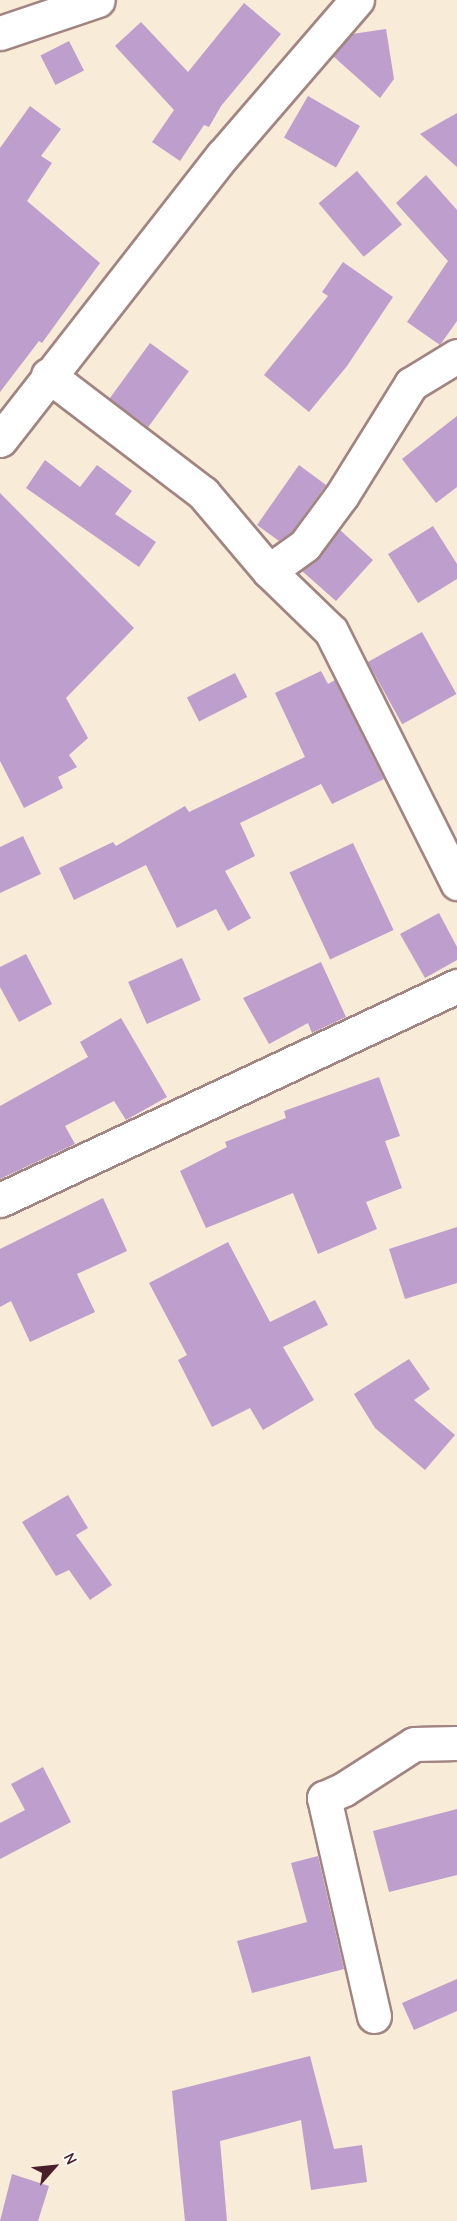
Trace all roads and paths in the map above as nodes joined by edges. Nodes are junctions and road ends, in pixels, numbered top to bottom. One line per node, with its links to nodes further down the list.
1 (98, 0): 3 (street)
2 (357, 0): 5 (street)
3 (0, 33)
4 (457, 356): 7 (street)
5 (48, 375): 6 (street); 7 (street)
6 (0, 440)
7 (269, 571): 8 (street)
8 (457, 883)
9 (457, 986): 10 (street)
10 (0, 1200)
11 (457, 1743): 12 (street)
12 (374, 2016)

